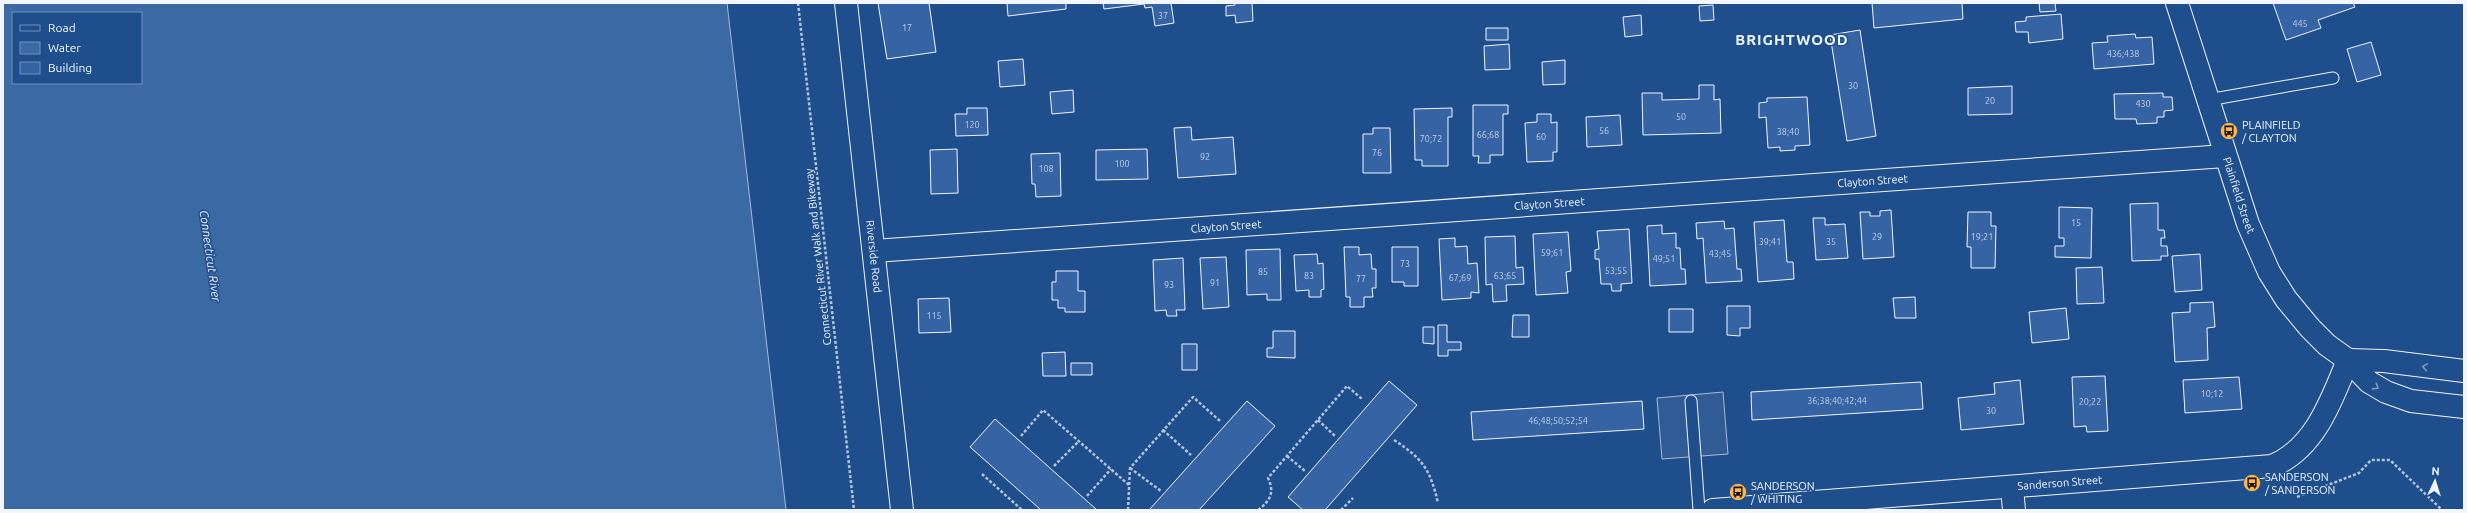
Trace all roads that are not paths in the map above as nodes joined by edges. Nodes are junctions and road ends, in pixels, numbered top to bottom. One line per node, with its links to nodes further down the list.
1 (846, 3): 6 (street, Riverside Road)
2 (2177, 3): 4 (street, Plainfield Street)
3 (2333, 78): 4 (lane)
4 (2208, 100): 5 (street, Plainfield Street)
5 (2225, 156): 6 (street, Clayton Street); 7 (street, Plainfield Street)
6 (874, 251): 12 (street, Riverside Road)
7 (2348, 360): 8 (street, one-way to 7); 10 (street, Plainfield Street, one-way to 10); 11 (street, Sanderson Street)
8 (2464, 371)
9 (1691, 400): 13 (lane)
10 (2464, 407)
11 (2012, 488): 14 (street, Sanderson Street); 15 (street)
12 (902, 510)
13 (1699, 510)
14 (1713, 510)
15 (2014, 510)

